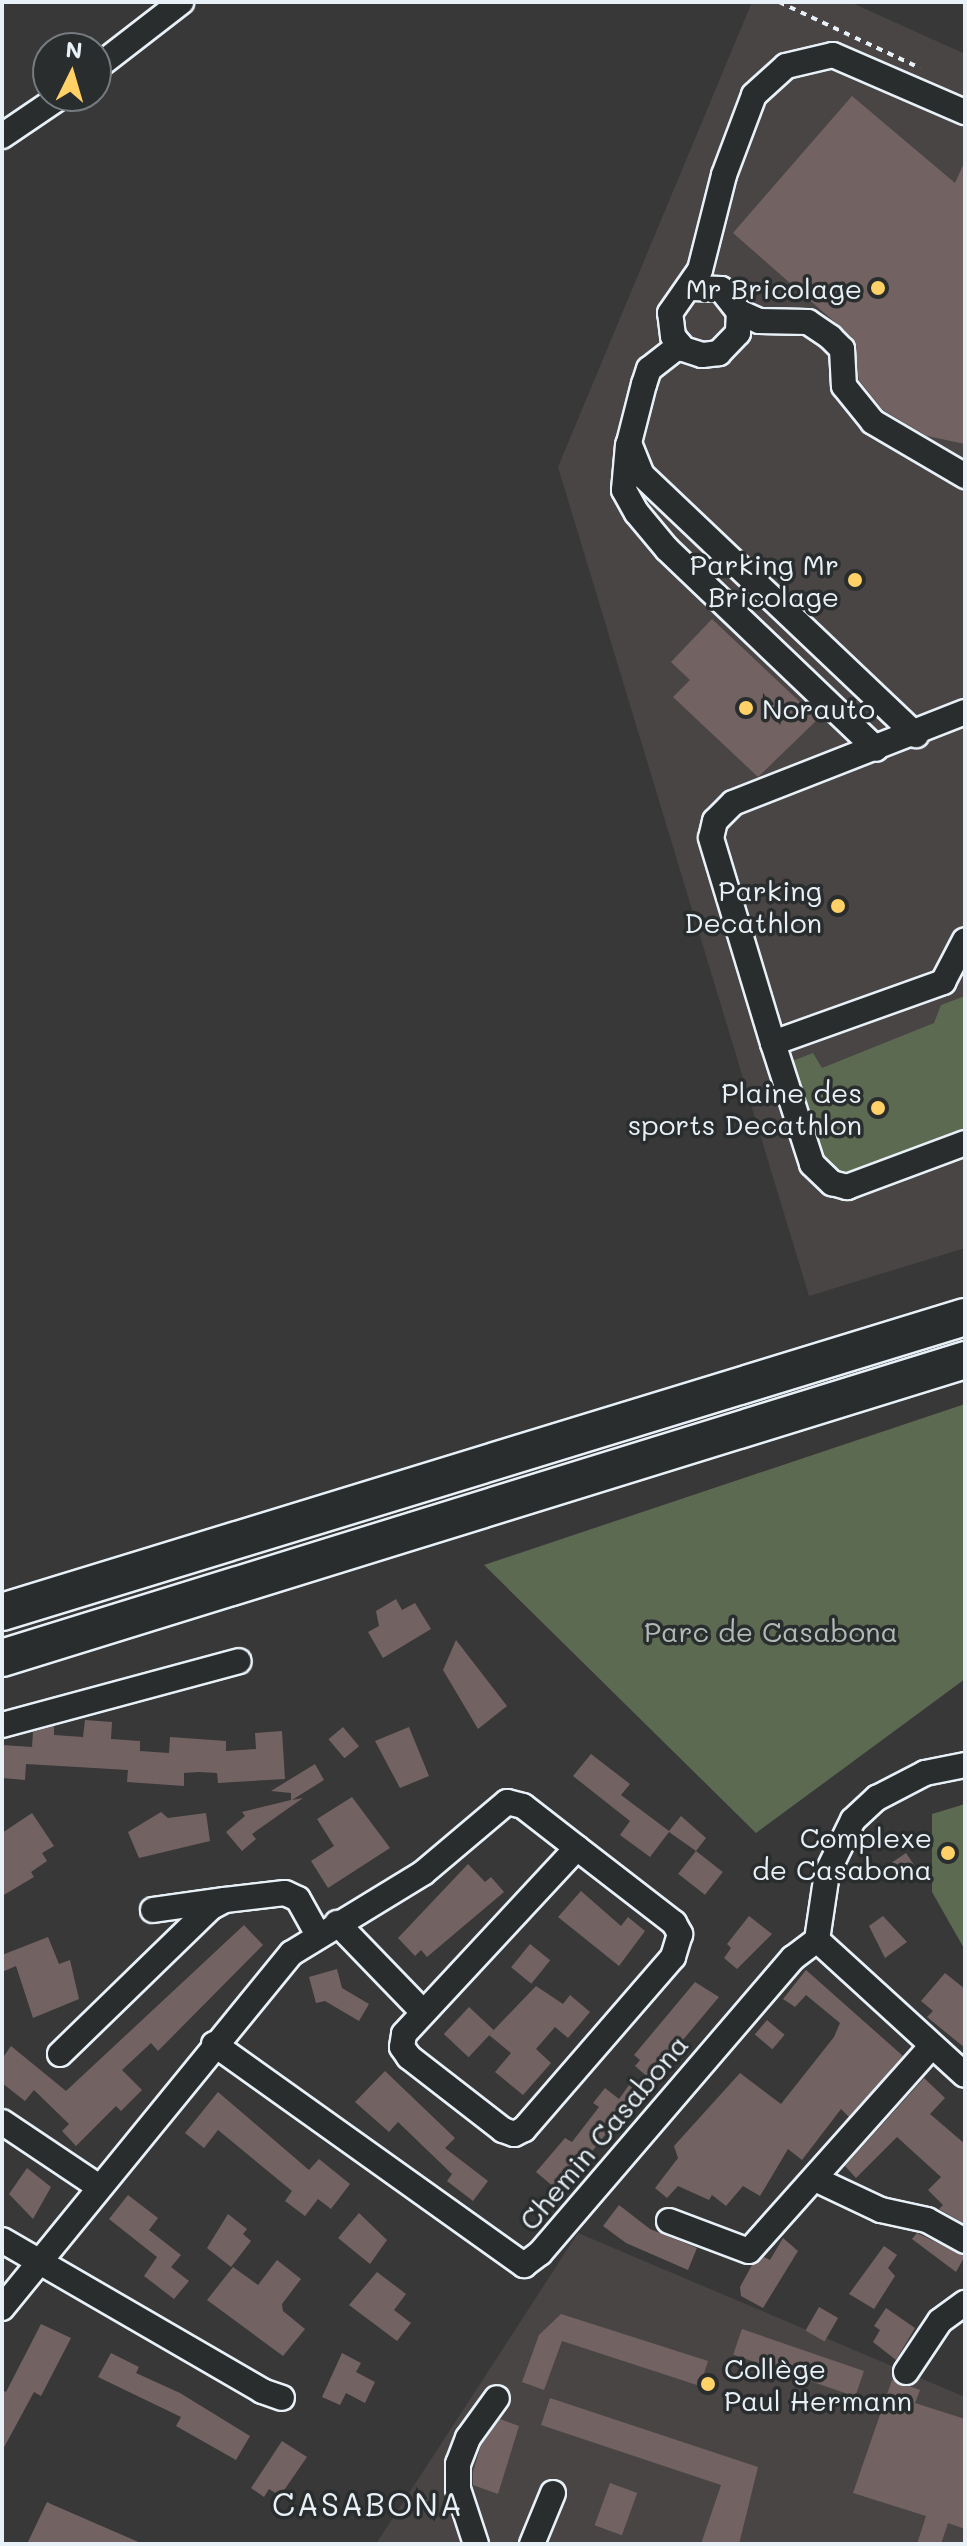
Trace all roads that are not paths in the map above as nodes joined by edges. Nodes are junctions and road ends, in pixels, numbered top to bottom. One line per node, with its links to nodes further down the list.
1 (181, 2): 2 (street)
2 (112, 56)
3 (37, 112): 5 (street)
4 (965, 112): 6 (street)
5 (2, 136)
6 (707, 246): 7 (street); 8 (street)
7 (692, 288): 8 (street); 9 (street)
8 (734, 303): 9 (street); 11 (street)
9 (680, 345): 10 (street)
10 (629, 443): 13 (street); 14 (street)
11 (965, 476)
12 (965, 712): 13 (street)
13 (916, 735): 14 (street)
14 (876, 749): 16 (street)
15 (965, 940): 16 (street)
16 (773, 1043): 17 (street)
17 (965, 1143)
18 (965, 1317): 20 (highway)
19 (965, 1360): 21 (highway)
20 (2, 1612)
21 (2, 1658)
22 (239, 1661): 23 (street)
23 (2, 1725)
24 (965, 1765): 29 (street)
25 (577, 1848): 28 (street); 30 (street); 30 (street)
26 (225, 1900): 27 (street); 28 (street); 33 (street)
27 (153, 1910)
28 (327, 1929): 30 (street); 31 (street)
29 (817, 1940): 31 (street, Chemin Casabona); 32 (street)
30 (422, 2011)
31 (214, 2044): 37 (street)
32 (931, 2047): 34 (street); 36 (street)
33 (60, 2054)
34 (965, 2075)
35 (2, 2122): 37 (street)
36 (815, 2179): 38 (street); 40 (street)
37 (99, 2187): 41 (street)
38 (669, 2221)
39 (2, 2240): 41 (street)
40 (965, 2241)
41 (38, 2264): 43 (street); 45 (street)
42 (965, 2303): 44 (street)
43 (2, 2308)
44 (906, 2372)
45 (282, 2398)
46 (497, 2398): 48 (street)
47 (553, 2493): 49 (street)
48 (476, 2544)
49 (532, 2544)

